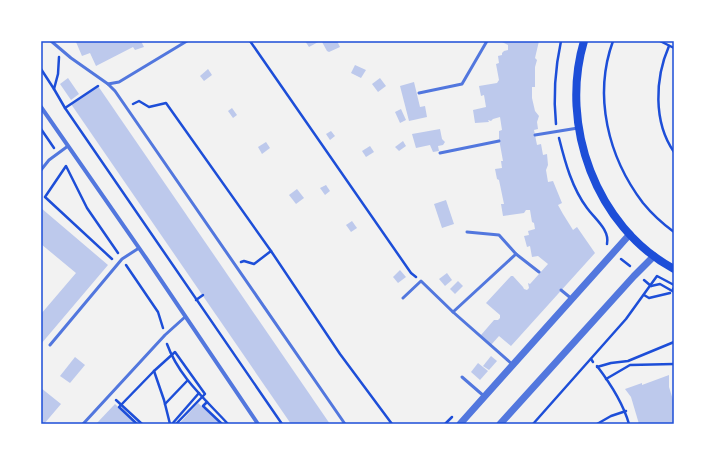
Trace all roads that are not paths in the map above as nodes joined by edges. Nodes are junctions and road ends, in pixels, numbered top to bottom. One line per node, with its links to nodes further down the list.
1 (51, 41): 5 (lane)
2 (187, 41): 5 (lane)
3 (487, 41): 6 (lane)
4 (584, 41): 8 (main road)
5 (108, 84): 32 (lane)
6 (419, 93)
7 (41, 107): 11 (street)
8 (578, 128): 9 (lane); 15 (main road)
9 (535, 135)
10 (499, 141): 12 (lane)
11 (68, 146): 13 (lane); 16 (street)
12 (440, 153)
13 (41, 170)
14 (467, 232): 17 (lane)
15 (630, 234): 18 (main road); 23 (street)
16 (139, 248): 25 (street); 26 (lane)
17 (516, 254): 20 (lane); 24 (lane)
18 (654, 256): 19 (main road); 34 (street)
19 (674, 269)
20 (539, 272)
21 (561, 290): 23 (lane)
22 (403, 298): 24 (lane)
23 (572, 299): 27 (street)
24 (453, 312): 27 (lane)
25 (185, 317): 30 (lane); 31 (street)
26 (50, 345)
27 (513, 365): 29 (street)
28 (462, 377): 29 (lane)
29 (485, 397): 33 (street)
30 (83, 424)
31 (258, 424)
32 (346, 424)
33 (460, 424)
34 (500, 424)

